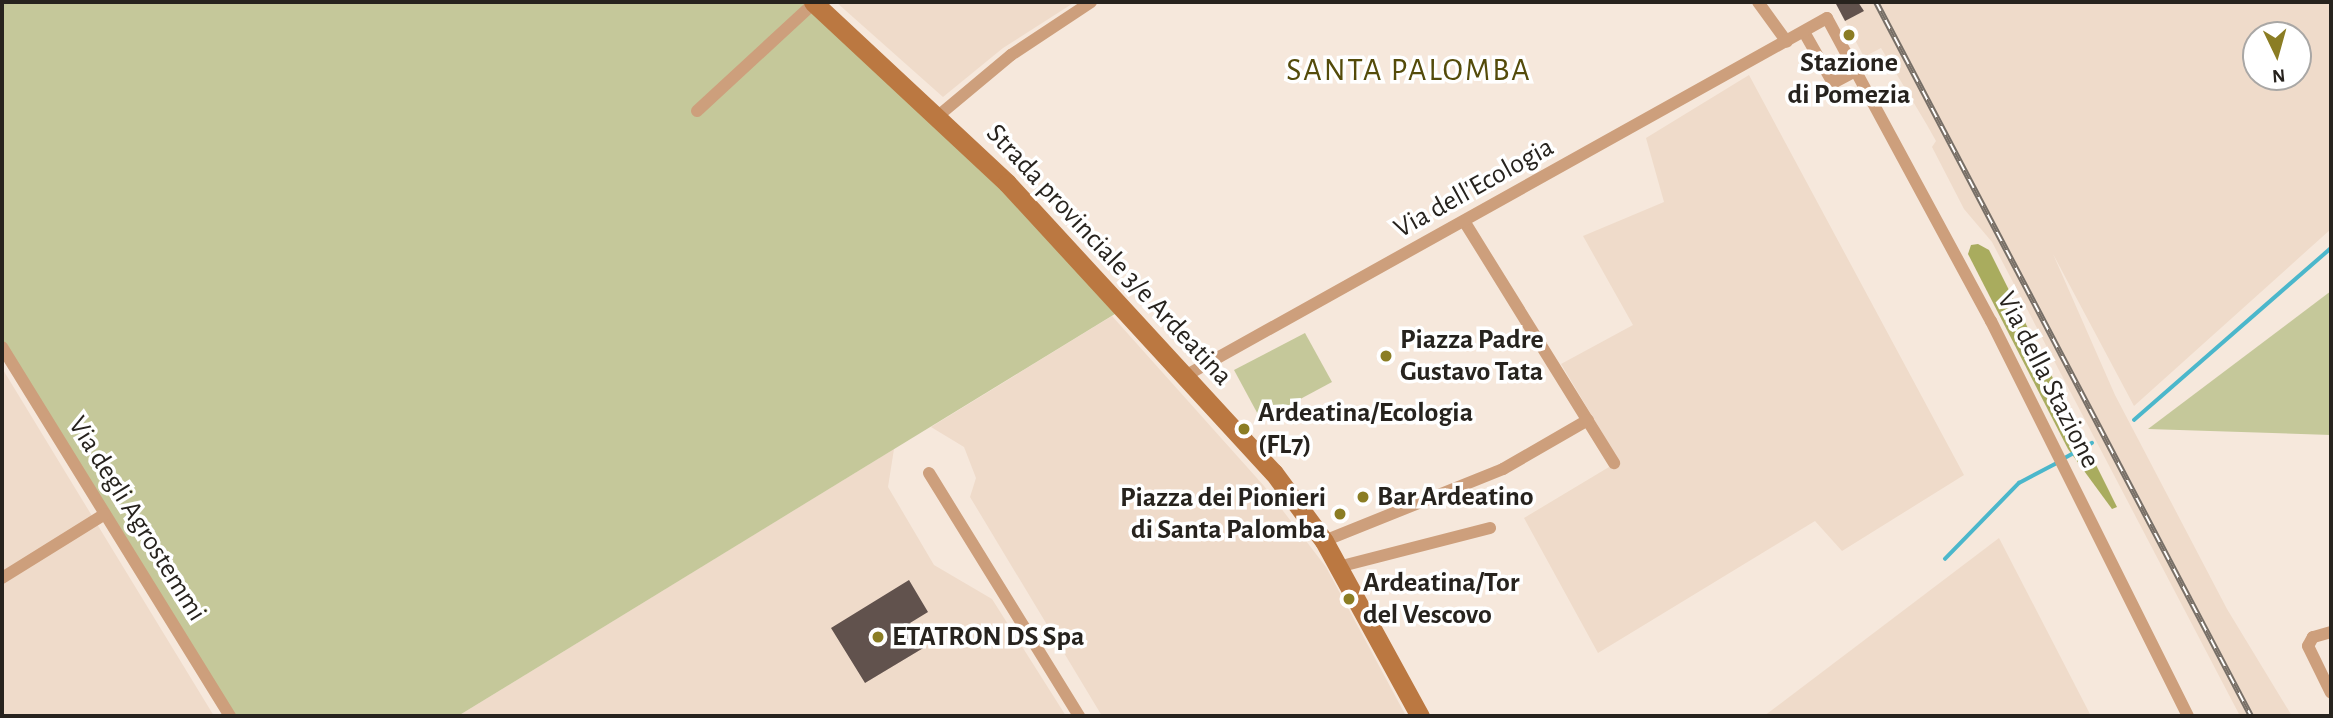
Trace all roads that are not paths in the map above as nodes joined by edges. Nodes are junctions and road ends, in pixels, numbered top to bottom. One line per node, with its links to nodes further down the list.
1 (814, 2): 7 (street); 8 (main road, Strada provinciale 3/e Ardeatina)
2 (1091, 2): 8 (street)
3 (1758, 2): 5 (street)
4 (1804, 32): 5 (street); 6 (street); 6 (street, Via della Stazione)
5 (1787, 42): 9 (street, Via dell'Ecologia)
6 (1856, 71): 25 (street, Via della Stazione)
7 (697, 111)
8 (938, 116): 11 (main road, Strada provinciale 3/e Ardeatina)
9 (1464, 221): 11 (street, Via dell'Ecologia); 12 (street)
10 (2, 347): 15 (street, Via degli Agrostemmi)
11 (1185, 376): 17 (main road, Strada provinciale 3/e Ardeatina)
12 (1588, 420): 13 (street); 17 (street)
13 (1614, 463)
14 (929, 473): 23 (street)
15 (105, 514): 19 (street); 22 (street, Via degli Agrostemmi)
16 (1490, 528): 18 (street)
17 (1324, 541): 18 (main road, Strada provinciale 3/e Ardeatina)
18 (1338, 567): 24 (main road, Strada provinciale 3/e Ardeatina)
19 (2, 578)
20 (2331, 632): 21 (street)
21 (2331, 693)
22 (230, 716)
23 (1079, 716)
24 (1420, 716)
25 (2188, 716)

